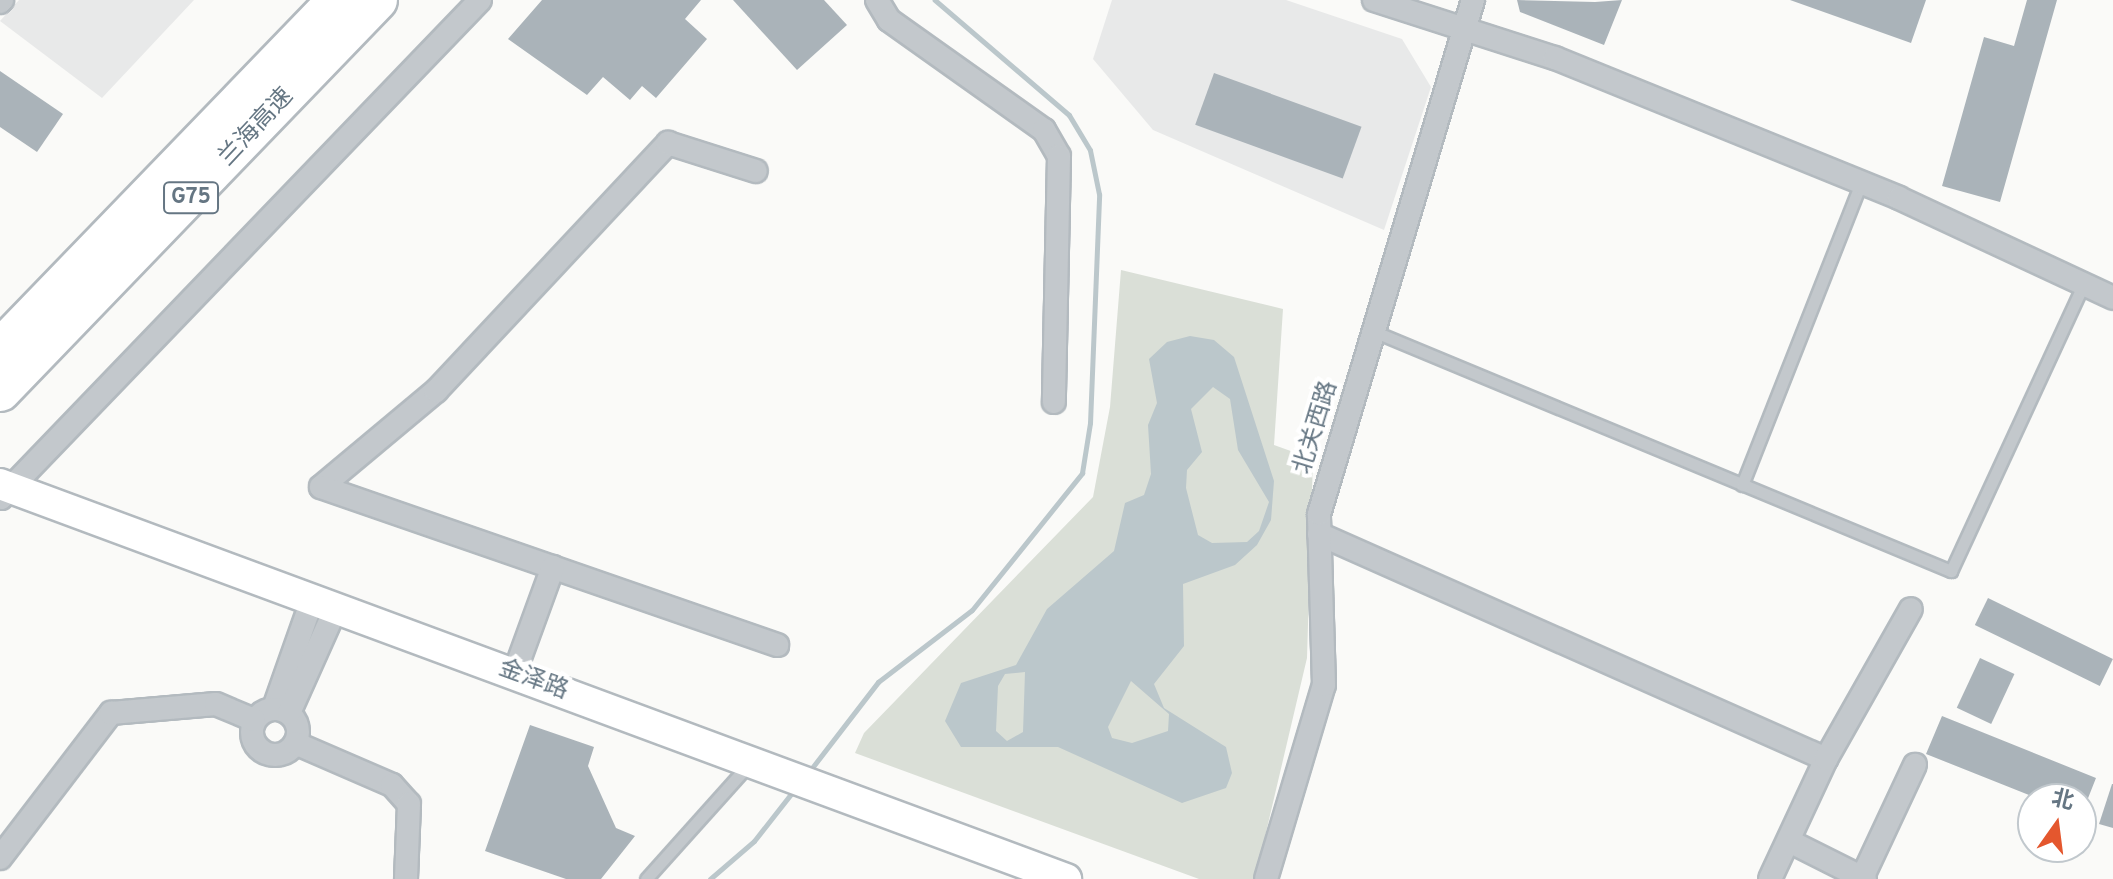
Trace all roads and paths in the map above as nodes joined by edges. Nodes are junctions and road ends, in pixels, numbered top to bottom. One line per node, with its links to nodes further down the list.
1 (338, 0): 13 (highway, 兰海高速 / G75)
2 (377, 0): 14 (highway, 兰海高速 / G75)
3 (480, 0): 17 (street)
4 (877, 0): 15 (street)
5 (1374, 0): 7 (street)
6 (1473, 0): 7 (street, 北关西路)
7 (1465, 25): 9 (street); 12 (street, 北关西路)
8 (756, 171): 19 (street)
9 (1861, 183): 10 (street); 16 (lane)
10 (2084, 282): 11 (street); 16 (lane)
11 (2113, 298)
12 (1373, 331): 16 (lane); 18 (street, 北关西路)
13 (0, 350)
14 (0, 391)
15 (1054, 402)
16 (1742, 485)
17 (4, 490): 20 (main road, 金泽路)
18 (1319, 534): 27 (street); 36 (street, 北关西路)
19 (553, 567): 22 (street); 23 (street)
20 (324, 604): 23 (main road, 金泽路); 24 (street)
21 (1911, 609): 27 (street)
22 (777, 645)
23 (514, 674): 28 (main road, 金泽路)
24 (282, 711): 25 (street); 26 (street)
25 (254, 720): 26 (street); 31 (street)
26 (295, 743): 33 (street)
27 (1826, 759): 30 (street)
28 (750, 762): 34 (lane); 35 (main road, 金泽路)
29 (1915, 765): 32 (street)
30 (1789, 841): 32 (street); 37 (street)
31 (0, 858)
32 (1863, 878)
33 (406, 879)
34 (646, 879)
35 (1066, 879)
36 (1266, 879)
37 (1770, 879)

